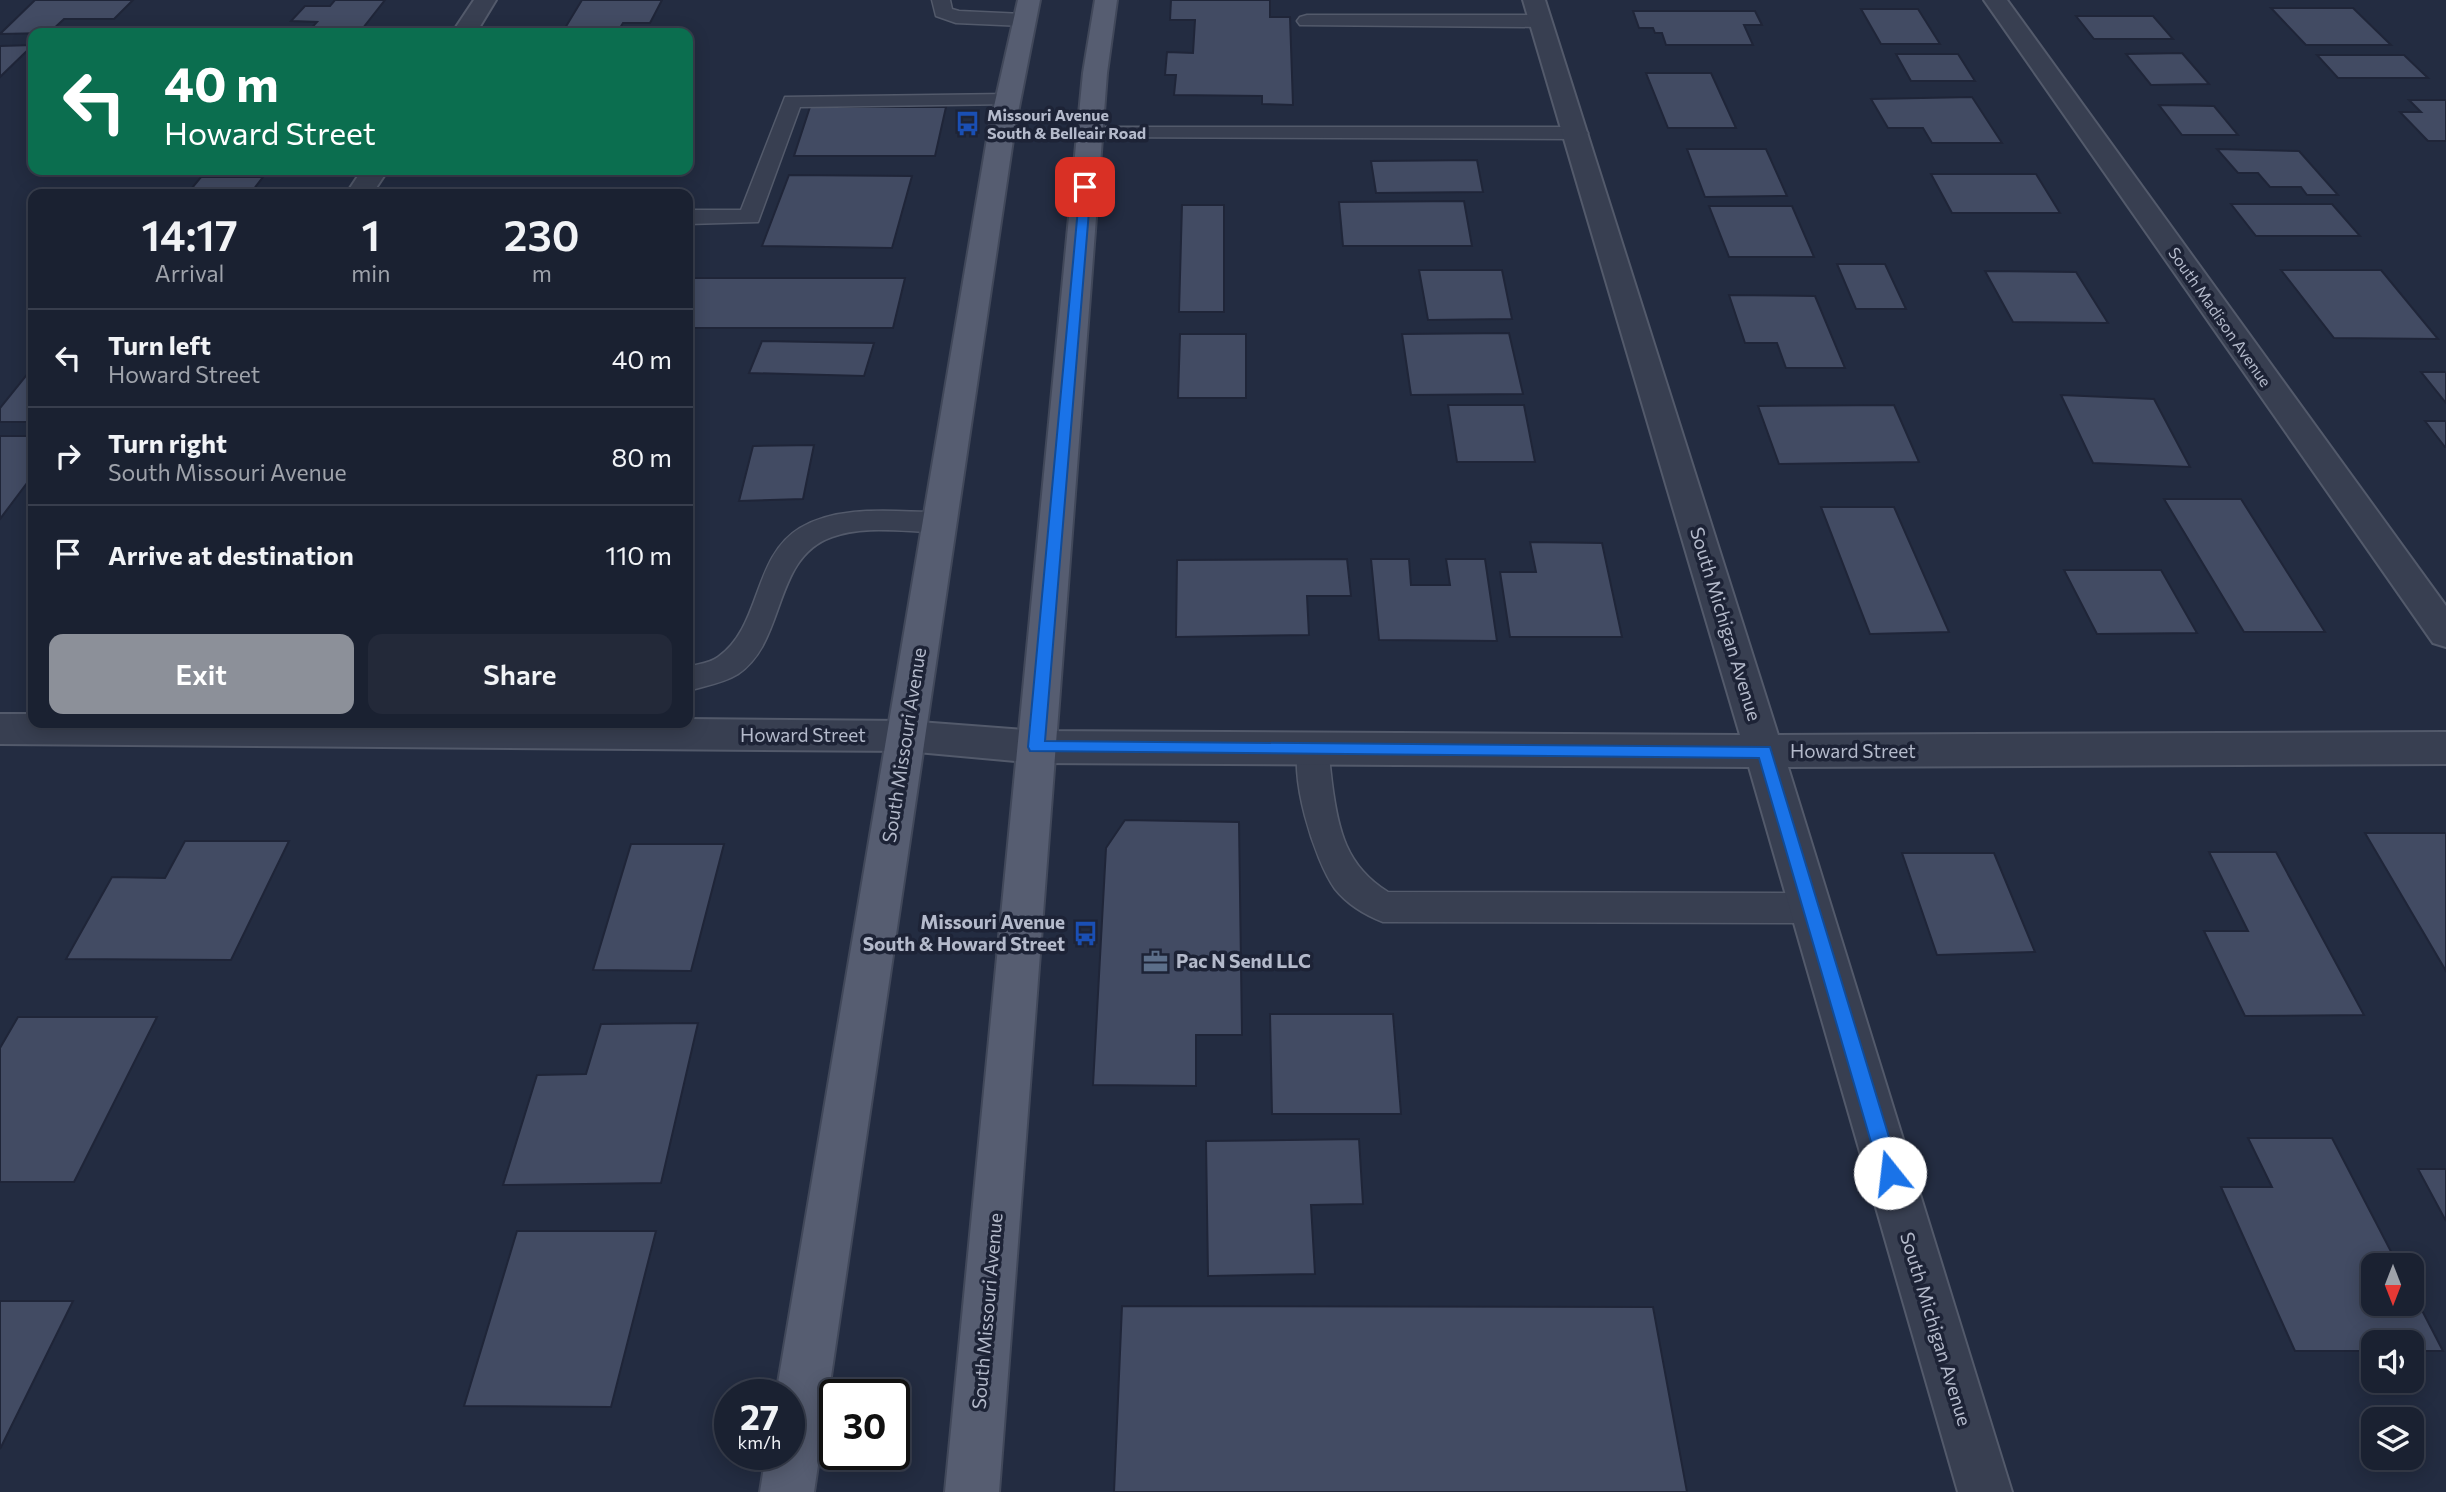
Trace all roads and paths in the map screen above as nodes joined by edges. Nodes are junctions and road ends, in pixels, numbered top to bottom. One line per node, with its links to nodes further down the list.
1 (485, 0): 8 (street)
2 (941, 0): 5 (lane)
3 (1106, 0): 10 (main road, South Missouri Avenue)
4 (1995, 0): 14 (street, South Madison Avenue)
5 (1027, 10): 9 (main road, South Missouri Avenue)
6 (1537, 10): 7 (lane); 11 (street, South Michigan Avenue)
7 (1307, 21)
8 (467, 28)
9 (1007, 100): 12 (lane); 13 (main road, South Missouri Avenue)
10 (1090, 133): 11 (lane); 19 (main road, South Missouri Avenue)
11 (1577, 133): 22 (street, South Michigan Avenue)
12 (693, 217)
13 (938, 522): 15 (lane); 18 (main road, South Missouri Avenue)
14 (2446, 633)
15 (693, 677)
16 (597, 728): 17 (street, Howard Street); 18 (street, Howard Street)
17 (13, 730)
18 (906, 736): 19 (street, Howard Street); 24 (main road, South Missouri Avenue)
19 (1036, 747): 21 (street, Howard Street); 25 (main road, South Missouri Avenue)
20 (2446, 748): 22 (street, Howard Street)
21 (1312, 749): 22 (street, Howard Street); 23 (lane)
22 (1765, 751): 23 (street, South Michigan Avenue)
23 (1811, 908): 26 (street, South Michigan Avenue)
24 (788, 1492)
25 (972, 1492)
26 (1985, 1492)

